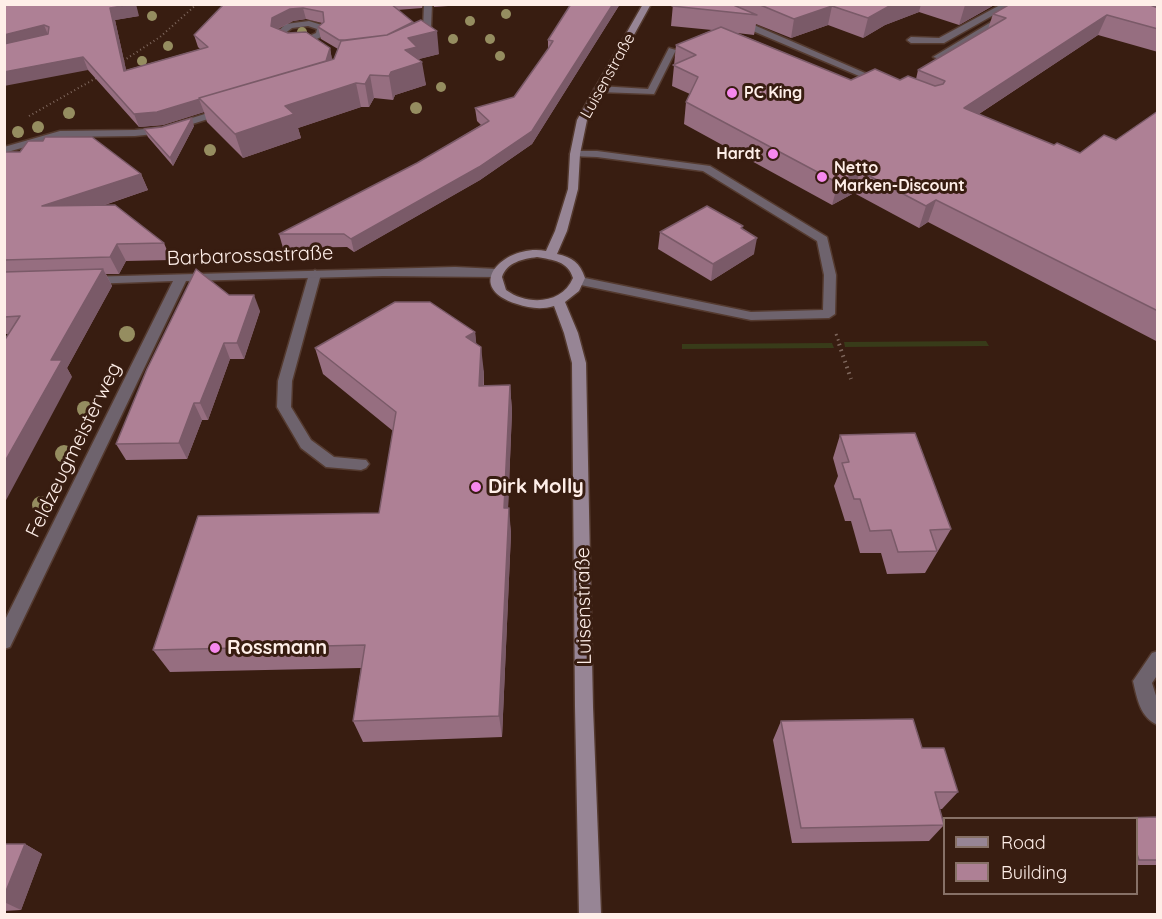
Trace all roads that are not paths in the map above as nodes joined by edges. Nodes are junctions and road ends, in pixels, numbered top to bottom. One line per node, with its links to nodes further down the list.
1 (428, 4): 7 (street)
2 (647, 4): 11 (main road, Luisenstraße)
3 (1009, 4): 6 (street)
4 (1028, 4): 9 (street)
5 (728, 18): 10 (street)
6 (911, 40)
7 (413, 42)
8 (672, 50): 11 (street)
9 (938, 57)
10 (888, 85)
11 (599, 89): 14 (main road, Luisenstraße)
12 (232, 109): 13 (street)
13 (4, 150)
14 (575, 154): 15 (main road, Luisenstraße); 20 (street)
15 (551, 254): 16 (main road); 20 (main road)
16 (497, 273): 17 (street, Barbarossastraße); 21 (main road)
17 (315, 274): 18 (street, Barbarossastraße); 22 (street)
18 (181, 278): 19 (street, Barbarossastraße); 23 (street, Feldzeugmeisterweg)
19 (75, 281)
20 (580, 281): 21 (main road)
21 (558, 302): 26 (main road, Luisenstraße)
22 (361, 464)
23 (4, 641)
24 (1158, 658): 25 (street)
25 (1158, 716)
26 (590, 915)

